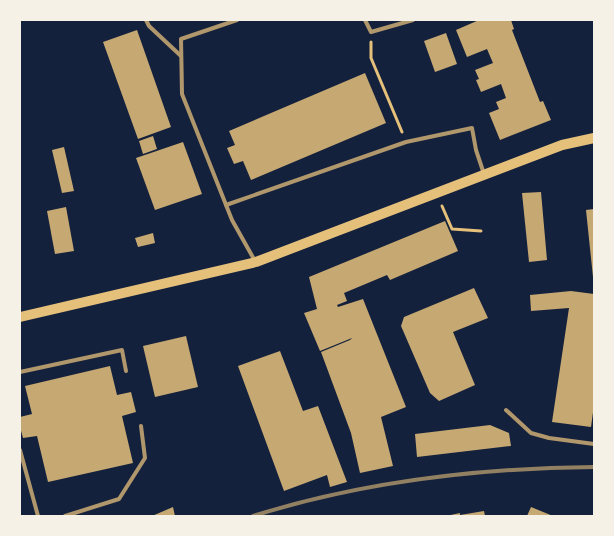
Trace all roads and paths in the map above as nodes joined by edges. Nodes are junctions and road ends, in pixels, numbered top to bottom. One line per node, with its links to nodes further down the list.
1 (146, 20): 6 (lane)
2 (237, 20): 6 (lane)
3 (365, 20): 5 (lane)
4 (413, 20): 5 (lane)
5 (371, 32): 8 (path)
6 (181, 56): 11 (lane)
7 (594, 138): 9 (main road)
8 (406, 142): 9 (lane); 11 (lane)
9 (484, 174): 10 (main road)
10 (437, 193): 12 (path); 13 (main road)
11 (226, 205): 13 (lane)
12 (482, 231)
13 (256, 262): 14 (main road)
14 (20, 317)
15 (126, 371): 16 (lane)
16 (20, 372)
17 (506, 410): 19 (lane)
18 (141, 426): 22 (lane)
19 (594, 444)
20 (20, 450): 21 (lane)
21 (38, 516)
22 (65, 516)

